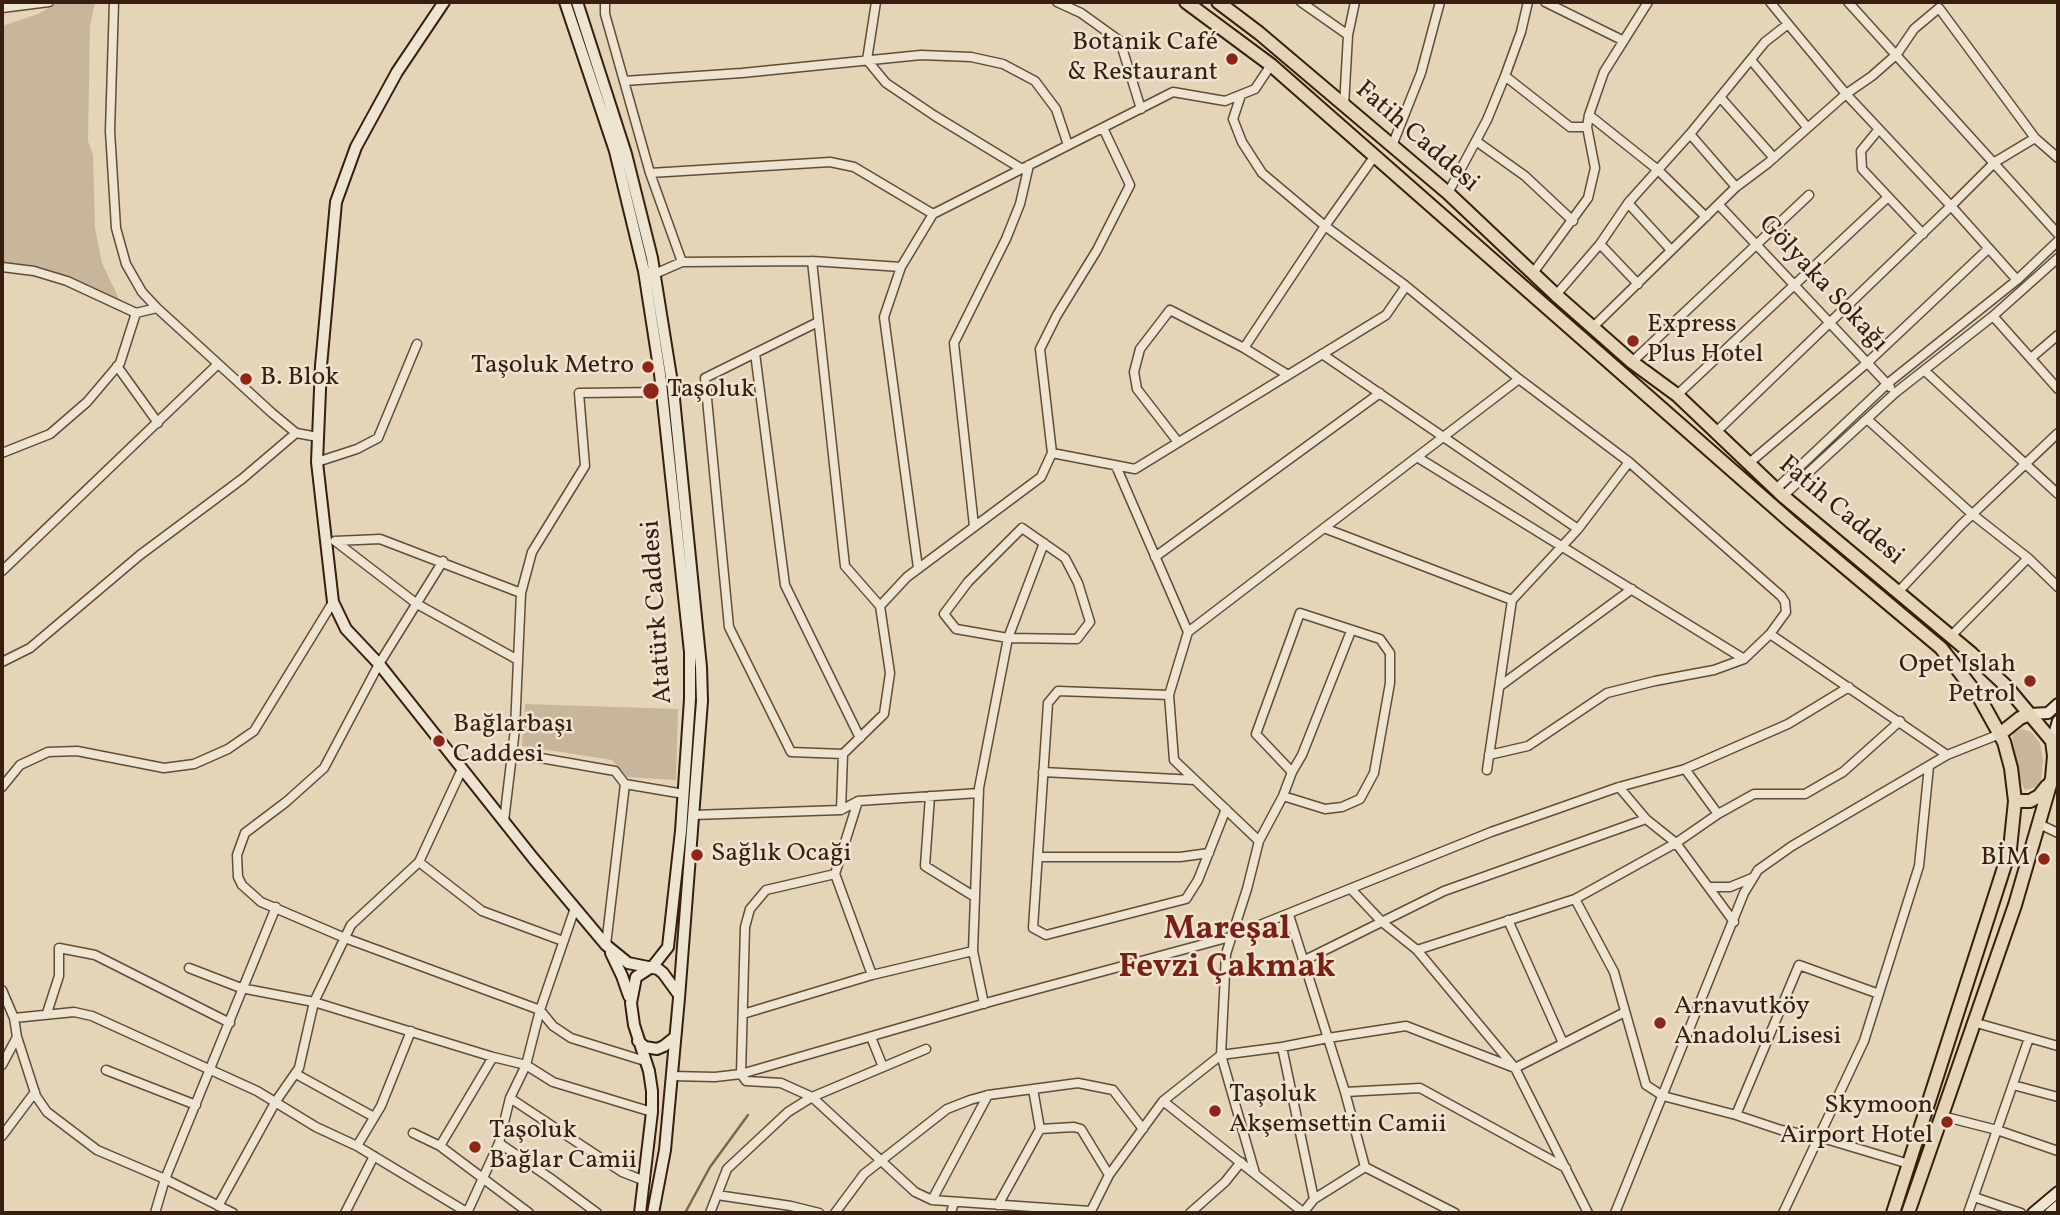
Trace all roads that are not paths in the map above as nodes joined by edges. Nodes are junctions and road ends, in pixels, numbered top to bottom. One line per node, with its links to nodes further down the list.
1 (48, 2): 20 (street)
2 (114, 2): 82 (street)
3 (444, 2): 113 (main road)
4 (565, 2): 76 (main road, Atatürk Caddesi)
5 (577, 2): 76 (main road, Atatürk Caddesi)
6 (605, 2): 29 (street)
7 (876, 2): 25 (street)
8 (1057, 2): 34 (street)
9 (1186, 2): 27 (main road, Fatih Caddesi)
10 (1218, 2): 33 (main road, Fatih Caddesi)
11 (1301, 2): 22 (street)
12 (1354, 2): 22 (street)
13 (1440, 2): 44 (street)
14 (1528, 2): 28 (street)
15 (1545, 2): 23 (street)
16 (1635, 2): 19 (street)
17 (1770, 2): 21 (street)
18 (1848, 2): 24 (street)
19 (1647, 4): 23 (street)
20 (2, 8)
21 (1788, 24): 26 (street); 31 (street)
22 (1348, 35): 33 (street)
23 (1622, 40): 35 (street)
24 (1897, 54): 31 (street); 41 (street); 48 (street)
25 (867, 60): 29 (street); 43 (street); 49 (street)
26 (1751, 60): 32 (street); 37 (street)
27 (1272, 65): 30 (street); 45 (main road, Fatih Caddesi)
28 (1506, 76): 36 (street); 42 (street)
29 (624, 81): 51 (street)
30 (1241, 94): 34 (street); 62 (street)
31 (1846, 94): 37 (street); 39 (street)
32 (1720, 97): 40 (street); 46 (street)
33 (1344, 106): 44 (main road, Fatih Caddesi)
34 (1141, 108): 38 (street)
35 (1589, 115): 36 (street); 50 (street)
36 (1587, 127): 61 (street)
37 (1807, 127): 46 (street)
38 (1103, 128): 43 (street); 116 (street)
39 (1879, 129): 55 (street); 58 (street)
40 (1690, 134): 50 (street); 52 (street)
41 (2035, 138): 47 (street); 48 (street)
42 (1476, 141): 53 (street); 61 (street)
43 (1068, 145): 49 (street)
44 (1392, 146): 53 (main road, Fatih Caddesi)
45 (1374, 157): 62 (street); 161 (main road, Fatih Caddesi)
46 (1773, 158): 52 (street)
47 (2058, 158)
48 (1995, 162): 58 (street); 63 (street)
49 (1026, 167): 59 (street); 126 (street)
50 (1658, 170): 56 (street); 60 (street)
51 (650, 173): 59 (street); 72 (street)
52 (1736, 187): 57 (street)
53 (1447, 193): 75 (main road, Fatih Caddesi)
54 (1809, 195): 67 (street)
55 (1888, 197): 64 (street); 79 (street)
56 (1628, 203): 66 (street); 69 (street)
57 (1719, 205): 60 (street); 67 (street, Gölyaka Sokağı)
58 (1951, 206): 64 (street); 68 (street)
59 (933, 214): 74 (street)
60 (1706, 216): 69 (street)
61 (1573, 221): 75 (street)
62 (1325, 226): 80 (street); 90 (street)
63 (2058, 233)
64 (1923, 234): 86 (street)
65 (2058, 241): 77 (street)
66 (1600, 244): 78 (street); 81 (street)
67 (1755, 244): 79 (street, Gölyaka Sokağı); 94 (street)
68 (1988, 249): 77 (street); 95 (street)
69 (1671, 250): 78 (street)
70 (2058, 258): 84 (street)
71 (812, 261): 72 (street); 74 (street); 85 (street)
72 (682, 262): 76 (street)
73 (2, 267): 83 (street)
74 (901, 267): 135 (street)
75 (1533, 273): 81 (main road, Fatih Caddesi)
76 (650, 276): 103 (main road, Atatürk Caddesi); 188 (main road, Atatürk Caddesi)
77 (2017, 280): 101 (street)
78 (1638, 284): 87 (street)
79 (1796, 285): 86 (street, Gölyaka Sokağı); 106 (street)
80 (1406, 286): 92 (street); 100 (street)
81 (1556, 295): 87 (main road, Fatih Caddesi)
82 (157, 308): 83 (street); 96 (street)
83 (136, 313): 97 (street)
84 (1993, 316): 93 (street); 98 (street)
85 (818, 322): 91 (street); 144 (street)
86 (1829, 325): 95 (street, Gölyaka Sokağı); 110 (street)
87 (1593, 327): 94 (main road, Fatih Caddesi)
88 (2058, 335): 93 (street)
89 (417, 344): 118 (street)
90 (1244, 348): 99 (street); 114 (street)
91 (755, 353): 162 (street); 165 (street)
92 (1322, 354): 99 (street); 104 (street)
93 (2031, 358): 102 (street)
94 (1632, 362): 106 (main road, Fatih Caddesi)
95 (1867, 363): 101 (street, Gölyaka Sokağı); 120 (street)
96 (218, 364): 108 (street); 109 (street)
97 (117, 366): 108 (street); 115 (street)
98 (1925, 371): 105 (street); 121 (street)
99 (1288, 375): 114 (street)
100 (1519, 379): 112 (street); 119 (street)
101 (1887, 384): 105 (street, Gölyaka Sokağı); 123 (street)
102 (2058, 389)
103 (662, 391): 140 (street); 180 (main road, Atatürk Caddesi)
104 (1380, 393): 112 (street); 132 (street)
105 (1895, 393): 107 (street)
106 (1676, 395): 110 (main road, Fatih Caddesi)
107 (1867, 419): 123 (street); 125 (street)
108 (158, 423): 136 (street)
109 (296, 433): 113 (street); 152 (street)
110 (1716, 433): 120 (main road, Fatih Caddesi)
111 (2058, 433): 121 (street)
112 (1445, 436): 117 (street); 128 (street)
113 (318, 437): 118 (main road)
114 (1178, 442): 122 (street)
115 (2, 453)
116 (1052, 453): 122 (street); 126 (street)
117 (1417, 457): 127 (street); 131 (street)
118 (317, 462): 129 (main road)
119 (1629, 462): 128 (street); 147 (street)
120 (1748, 464): 123 (main road, Fatih Caddesi)
121 (2026, 464): 124 (street); 125 (street)
122 (1116, 466): 132 (street)
123 (1780, 492): 139 (main road, Fatih Caddesi)
124 (2058, 494)
125 (1972, 514): 133 (street); 139 (street)
126 (974, 526): 135 (street)
127 (1324, 528): 141 (street); 146 (street)
128 (1578, 529): 131 (street)
129 (331, 541): 134 (street); 142 (main road); 143 (street)
130 (1044, 542): 149 (street); 149 (street); 149 (street)
131 (1563, 546): 138 (street); 141 (street)
132 (1155, 557): 146 (street)
133 (2028, 558): 137 (street); 148 (street)
134 (443, 561): 140 (street); 143 (street)
135 (918, 568): 144 (street)
136 (2, 571)
137 (2058, 587)
138 (1632, 589): 150 (street); 154 (street)
139 (1899, 591): 148 (main road, Fatih Caddesi)
140 (521, 593): 151 (street)
141 (1512, 600): 154 (street)
142 (333, 602): 153 (main road); 177 (street)
143 (416, 604): 151 (street); 153 (street)
144 (880, 606): 162 (street)
145 (1352, 631): 173 (street); 173 (street); 182 (street)
146 (1188, 632): 156 (street)
147 (1770, 634): 150 (street); 155 (street)
148 (1951, 636): 158 (main road, Fatih Caddesi)
149 (1008, 638): 179 (street)
150 (1744, 659): 166 (street)
151 (518, 660): 164 (street)
152 (2, 663)
153 (379, 664): 169 (main road); 204 (street)
154 (1500, 685): 166 (street)
155 (1849, 687): 159 (street); 170 (street)
156 (1169, 695): 172 (street); 175 (street)
157 (2058, 704): 158 (main road)
158 (2031, 714): 161 (main road); 163 (main road, Fatih Caddesi)
159 (1900, 721): 167 (street); 187 (street)
160 (2058, 721): 163 (main road)
161 (2000, 734): 167 (street); 184 (main road, Fatih Caddesi)
162 (860, 738): 165 (street)
163 (2055, 744): 174 (main road)
164 (512, 753): 176 (street); 190 (street)
165 (843, 754): 186 (street)
166 (1489, 755): 171 (street)
167 (1947, 755): 168 (street)
168 (1929, 766): 199 (street); 223 (street)
169 (463, 769): 190 (main road); 197 (street)
170 (1685, 769): 178 (street); 187 (street)
171 (1487, 770)
172 (1043, 772): 175 (street); 196 (street)
173 (1292, 772): 182 (street)
174 (2055, 772): 184 (main road); 191 (main road)
175 (1195, 780): 185 (street)
176 (625, 784): 180 (street); 213 (street)
177 (2, 787)
178 (1619, 787): 189 (street); 201 (street)
179 (979, 793): 181 (street); 202 (street)
180 (684, 794): 218 (main road, Atatürk Caddesi)
181 (930, 796): 183 (street); 202 (street)
182 (1283, 796): 193 (street)
183 (858, 801): 186 (street); 198 (street)
184 (2015, 801): 286 (main road, Fatih Caddesi)
185 (1226, 809): 193 (street); 195 (street)
186 (841, 810): 188 (street)
187 (1718, 814): 194 (street)
188 (693, 815): 222 (main road, Atatürk Caddesi)
189 (1647, 819): 194 (street); 208 (street)
190 (504, 821): 205 (main road)
191 (2037, 823): 192 (street); 232 (main road)
192 (2058, 833)
193 (1259, 841): 211 (street)
194 (1676, 843): 200 (street); 203 (street)
195 (1209, 853): 196 (street); 196 (street)
196 (1038, 857)
197 (419, 862): 210 (street); 212 (street)
198 (835, 874): 219 (street); 230 (street)
199 (1752, 878): 200 (street); 209 (street)
200 (1710, 887): 209 (street)
201 (1352, 889): 206 (street); 208 (street)
202 (975, 897): 215 (street)
203 (1575, 899): 207 (street); 228 (street)
204 (276, 907): 210 (street); 220 (street)
205 (575, 908): 212 (street); 213 (main road)
206 (1289, 915): 211 (street); 216 (street)
207 (1508, 920): 214 (street); 241 (street)
208 (1382, 922): 214 (street); 216 (street)
209 (1734, 922): 262 (street)
210 (345, 937): 224 (street); 227 (street)
211 (1230, 937): 226 (street); 245 (street)
212 (563, 942): 227 (street)
213 (606, 945): 218 (main road); 225 (main road)
214 (1417, 950): 251 (street)
215 (973, 951): 219 (street); 226 (street)
216 (1303, 961): 238 (street)
217 (189, 968): 220 (street)
218 (650, 968): 222 (main road); 225 (main road, Atatürk Caddesi)
219 (872, 975): 230 (street)
220 (241, 988): 224 (street); 233 (street)
221 (2, 990): 231 (street)
222 (679, 995): 237 (main road, Atatürk Caddesi)
223 (1879, 995): 270 (street); 278 (street)
224 (314, 1002): 234 (street); 255 (street)
225 (631, 1003): 240 (main road)
226 (984, 1004): 236 (street)
227 (540, 1010): 247 (street); 249 (street)
228 (1625, 1012): 241 (street); 262 (street)
229 (47, 1013): 231 (street); 233 (street); 253 (street)
230 (743, 1014): 254 (street)
231 (14, 1018): 235 (street)
232 (1973, 1022): 239 (street); 271 (main road)
233 (230, 1023): 253 (street)
234 (411, 1031): 246 (street); 272 (street)
235 (17, 1037): 248 (street); 259 (street)
236 (871, 1037): 250 (street); 254 (street)
237 (674, 1038): 240 (main road); 256 (main road, Atatürk Caddesi)
238 (1328, 1038): 243 (street); 251 (street); 260 (street)
239 (2029, 1038): 242 (street); 257 (street)
240 (638, 1041): 247 (main road)
241 (1563, 1043): 251 (street)
242 (2058, 1046)
243 (1282, 1047): 245 (street); 297 (street)
244 (926, 1049): 250 (street)
245 (1221, 1055): 267 (street); 289 (street)
246 (493, 1057): 249 (street); 281 (street)
247 (645, 1060): 269 (main road)
248 (2, 1065)
249 (526, 1065): 265 (street); 269 (street)
250 (883, 1067): 263 (street)
251 (1515, 1068): 288 (street)
252 (106, 1070): 268 (street)
253 (210, 1070): 266 (street); 268 (street)
254 (741, 1073): 256 (street); 263 (street)
255 (296, 1074): 266 (street); 272 (street)
256 (671, 1076): 312 (main road, Atatürk Caddesi)
257 (2013, 1085): 264 (street); 275 (street)
258 (1033, 1089): 261 (street); 273 (street); 274 (street)
259 (35, 1092): 277 (street); 292 (street)
260 (1345, 1092): 287 (street); 288 (street)
261 (988, 1095): 284 (street); 298 (street)
262 (1663, 1096): 270 (street); 321 (street)
263 (812, 1097): 284 (street); 295 (street)
264 (2058, 1097)
265 (510, 1098): 279 (street); 293 (street)
266 (276, 1101): 280 (street); 301 (street)
267 (1163, 1101): 274 (street); 285 (street)
268 (196, 1105): 292 (street)
269 (652, 1112): 293 (main road)
270 (1736, 1115): 278 (street)
271 (1942, 1116): 275 (street); 324 (main road)
272 (374, 1117): 280 (street)
273 (1040, 1129): 290 (street); 300 (street)
274 (1143, 1129): 290 (street)
275 (1997, 1130): 282 (street); 296 (street)
276 (413, 1133): 281 (street)
277 (2, 1136)
278 (1819, 1137): 286 (street); 322 (street)
279 (499, 1143): 291 (street); 310 (street)
280 (357, 1146): 283 (street)
281 (440, 1146): 291 (street)
282 (2058, 1151)
283 (374, 1156): 307 (street); 308 (street)
284 (880, 1161): 298 (street); 315 (street)
285 (1241, 1162): 289 (street); 317 (street)
286 (1909, 1164): 323 (main road, Fatih Caddesi)
287 (1365, 1167): 297 (street); 319 (street)
288 (1566, 1168): 320 (street)
289 (1255, 1172): 318 (street)
290 (1109, 1175): 304 (street)
291 (483, 1179): 308 (street); 309 (street)
292 (165, 1180): 301 (street); 305 (street)
293 (645, 1181): 311 (main road)
294 (2058, 1192): 327 (main road)
295 (717, 1195): 313 (street); 314 (street)
296 (1974, 1198): 325 (street); 326 (street)
297 (1314, 1199): 318 (street)
298 (932, 1200): 299 (street)
299 (954, 1202): 300 (street); 316 (street)
300 (998, 1205): 303 (street)
301 (218, 1206): 306 (street)
302 (2058, 1206): 328 (main road)
303 (1023, 1210): 304 (street)
304 (1090, 1212)
305 (155, 1213)
306 (233, 1213)
307 (345, 1213)
308 (468, 1213)
309 (529, 1213)
310 (597, 1213)
311 (640, 1213)
312 (653, 1213)
313 (710, 1213)
314 (819, 1213)
315 (835, 1213)
316 (951, 1213)
317 (1190, 1213)
318 (1304, 1213)
319 (1455, 1213)
320 (1588, 1213)
321 (1615, 1213)
322 (1783, 1213)
323 (1893, 1213)
324 (1908, 1213)
325 (1968, 1213)
326 (2021, 1213)
327 (2033, 1213)
328 (2050, 1213)

